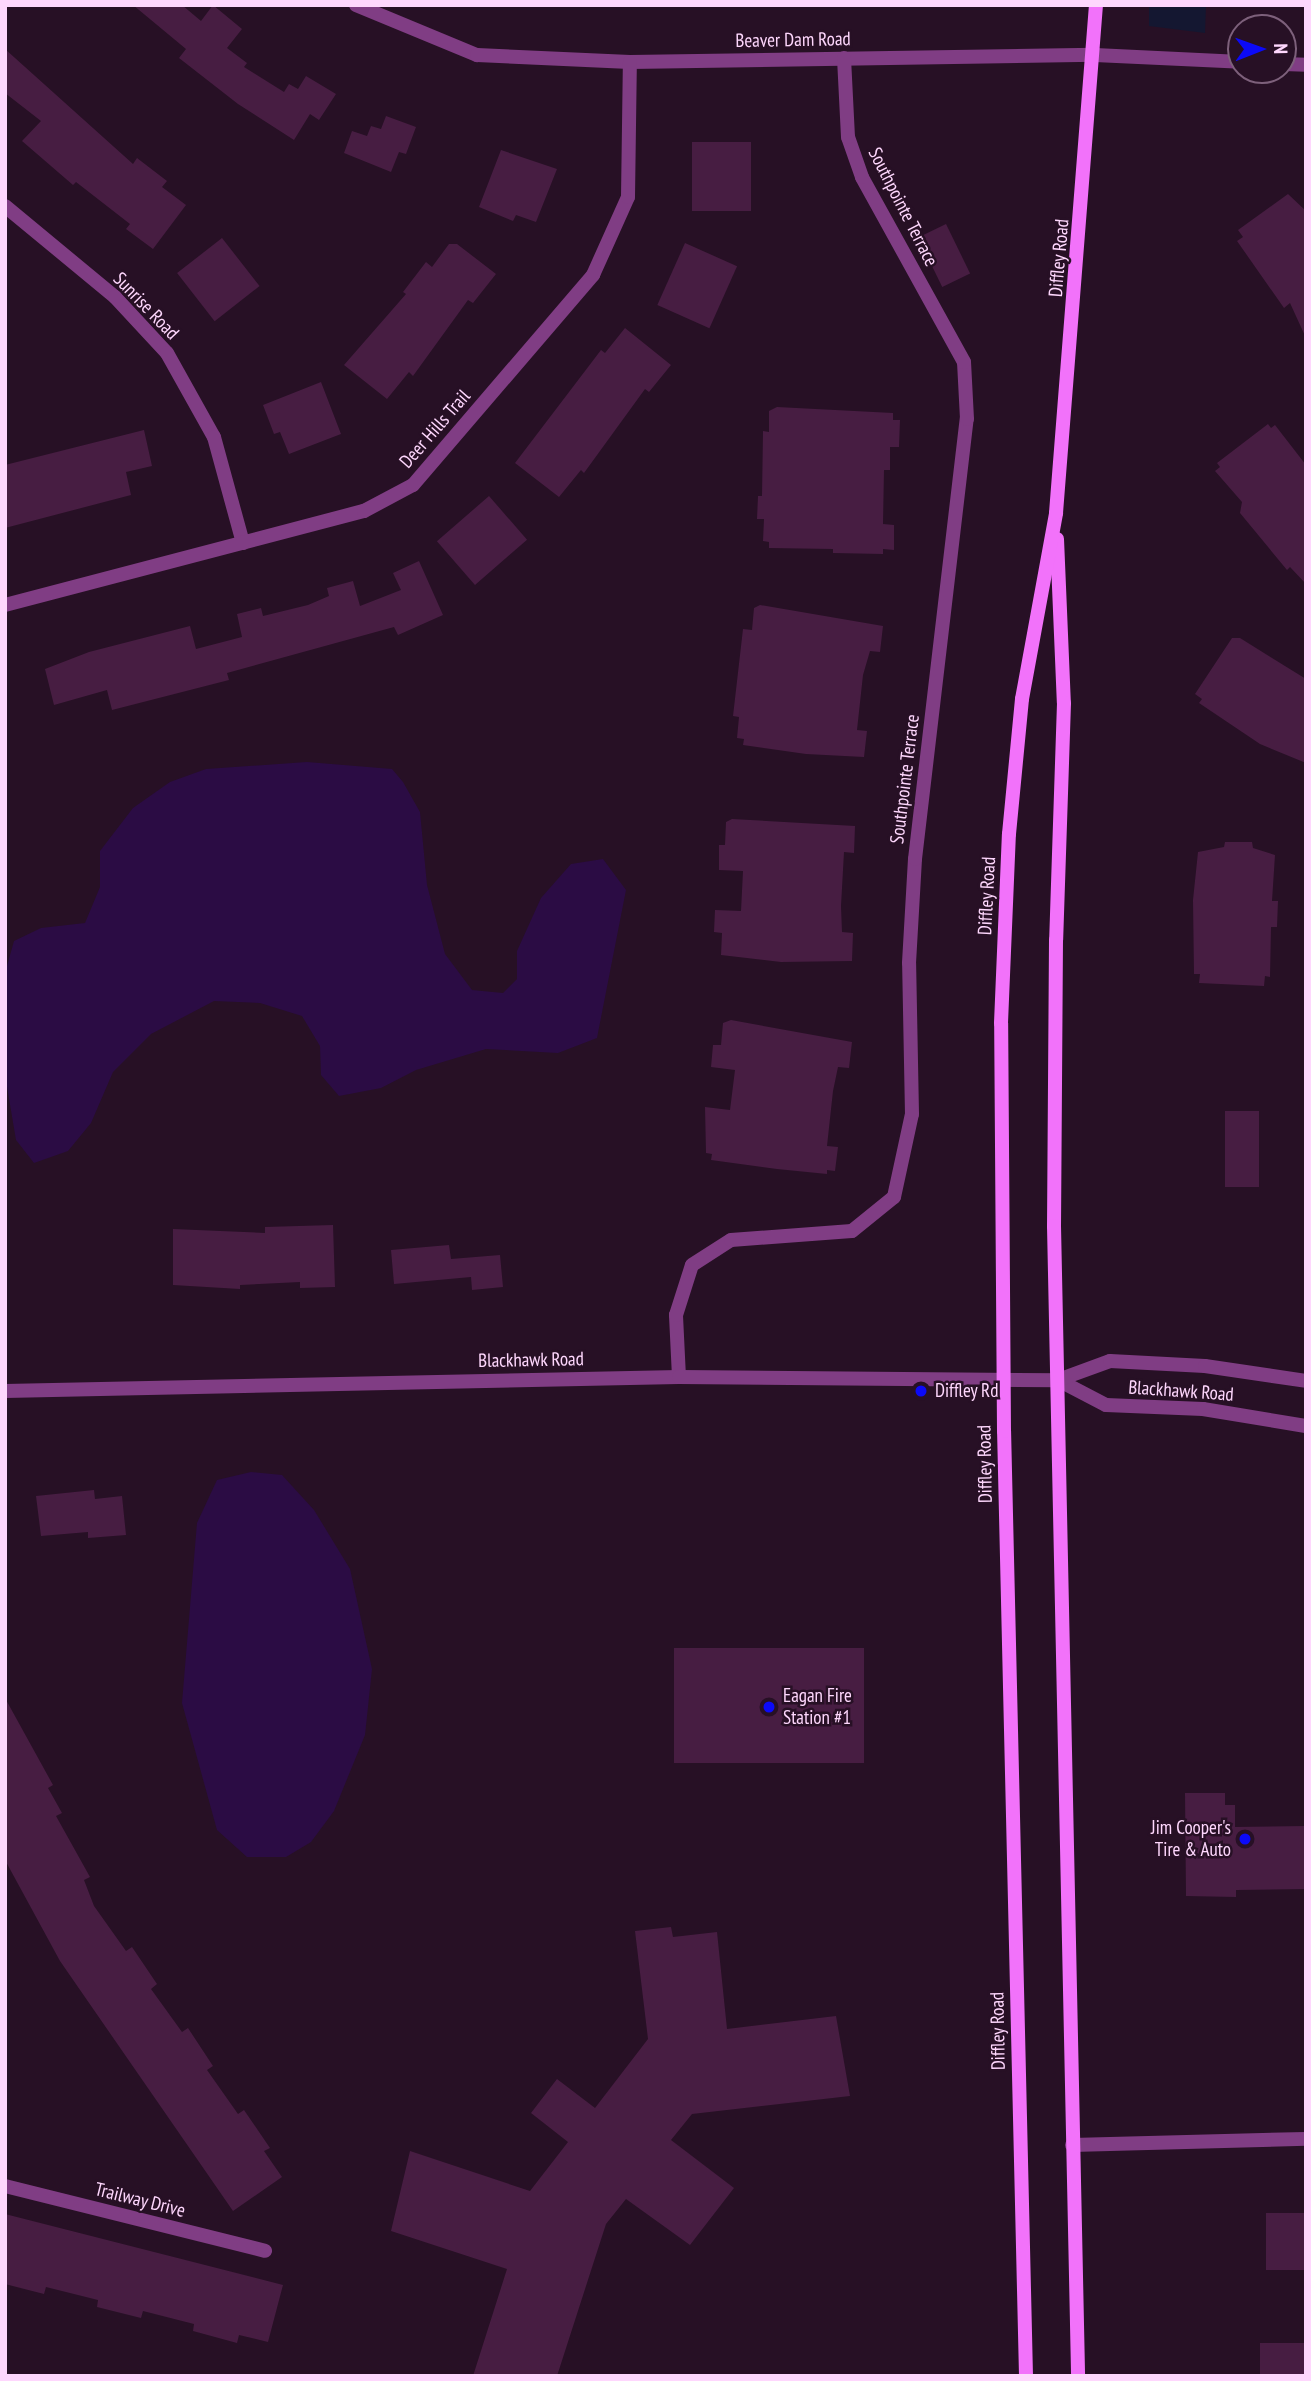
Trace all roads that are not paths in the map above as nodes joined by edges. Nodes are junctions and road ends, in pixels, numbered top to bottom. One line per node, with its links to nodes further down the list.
1 (356, 5): 6 (street, Beaver Dam Road)
2 (1096, 5): 3 (main road, Diffley Road)
3 (1095, 55): 4 (street, Beaver Dam Road); 5 (street, Beaver Dam Road); 8 (main road, Diffley Road)
4 (844, 58): 6 (street, Beaver Dam Road); 11 (street, Southpointe Terrace)
5 (1227, 61)
6 (630, 62): 9 (street, Deer Hills Trail)
7 (5, 206): 9 (street, Sunrise Road)
8 (1056, 513): 12 (main road, Diffley Road); 13 (main road, Diffley Road)
9 (243, 543): 10 (street, Deer Hills Trail)
10 (5, 604)
11 (679, 1377): 12 (street, Blackhawk Road); 15 (street, Blackhawk Road)
12 (1003, 1380): 13 (street, Blackhawk Road); 21 (main road, Diffley Road)
13 (1058, 1380): 14 (street, Blackhawk Road); 16 (street, Blackhawk Road); 18 (main road, Diffley Road)
14 (1306, 1381)
15 (5, 1391)
16 (1306, 1426)
17 (1306, 2139): 18 (street)
18 (1072, 2145): 22 (main road, Diffley Road)
19 (5, 2186): 20 (street, Trailway Drive)
20 (265, 2251)
21 (1026, 2376)
22 (1078, 2376)

